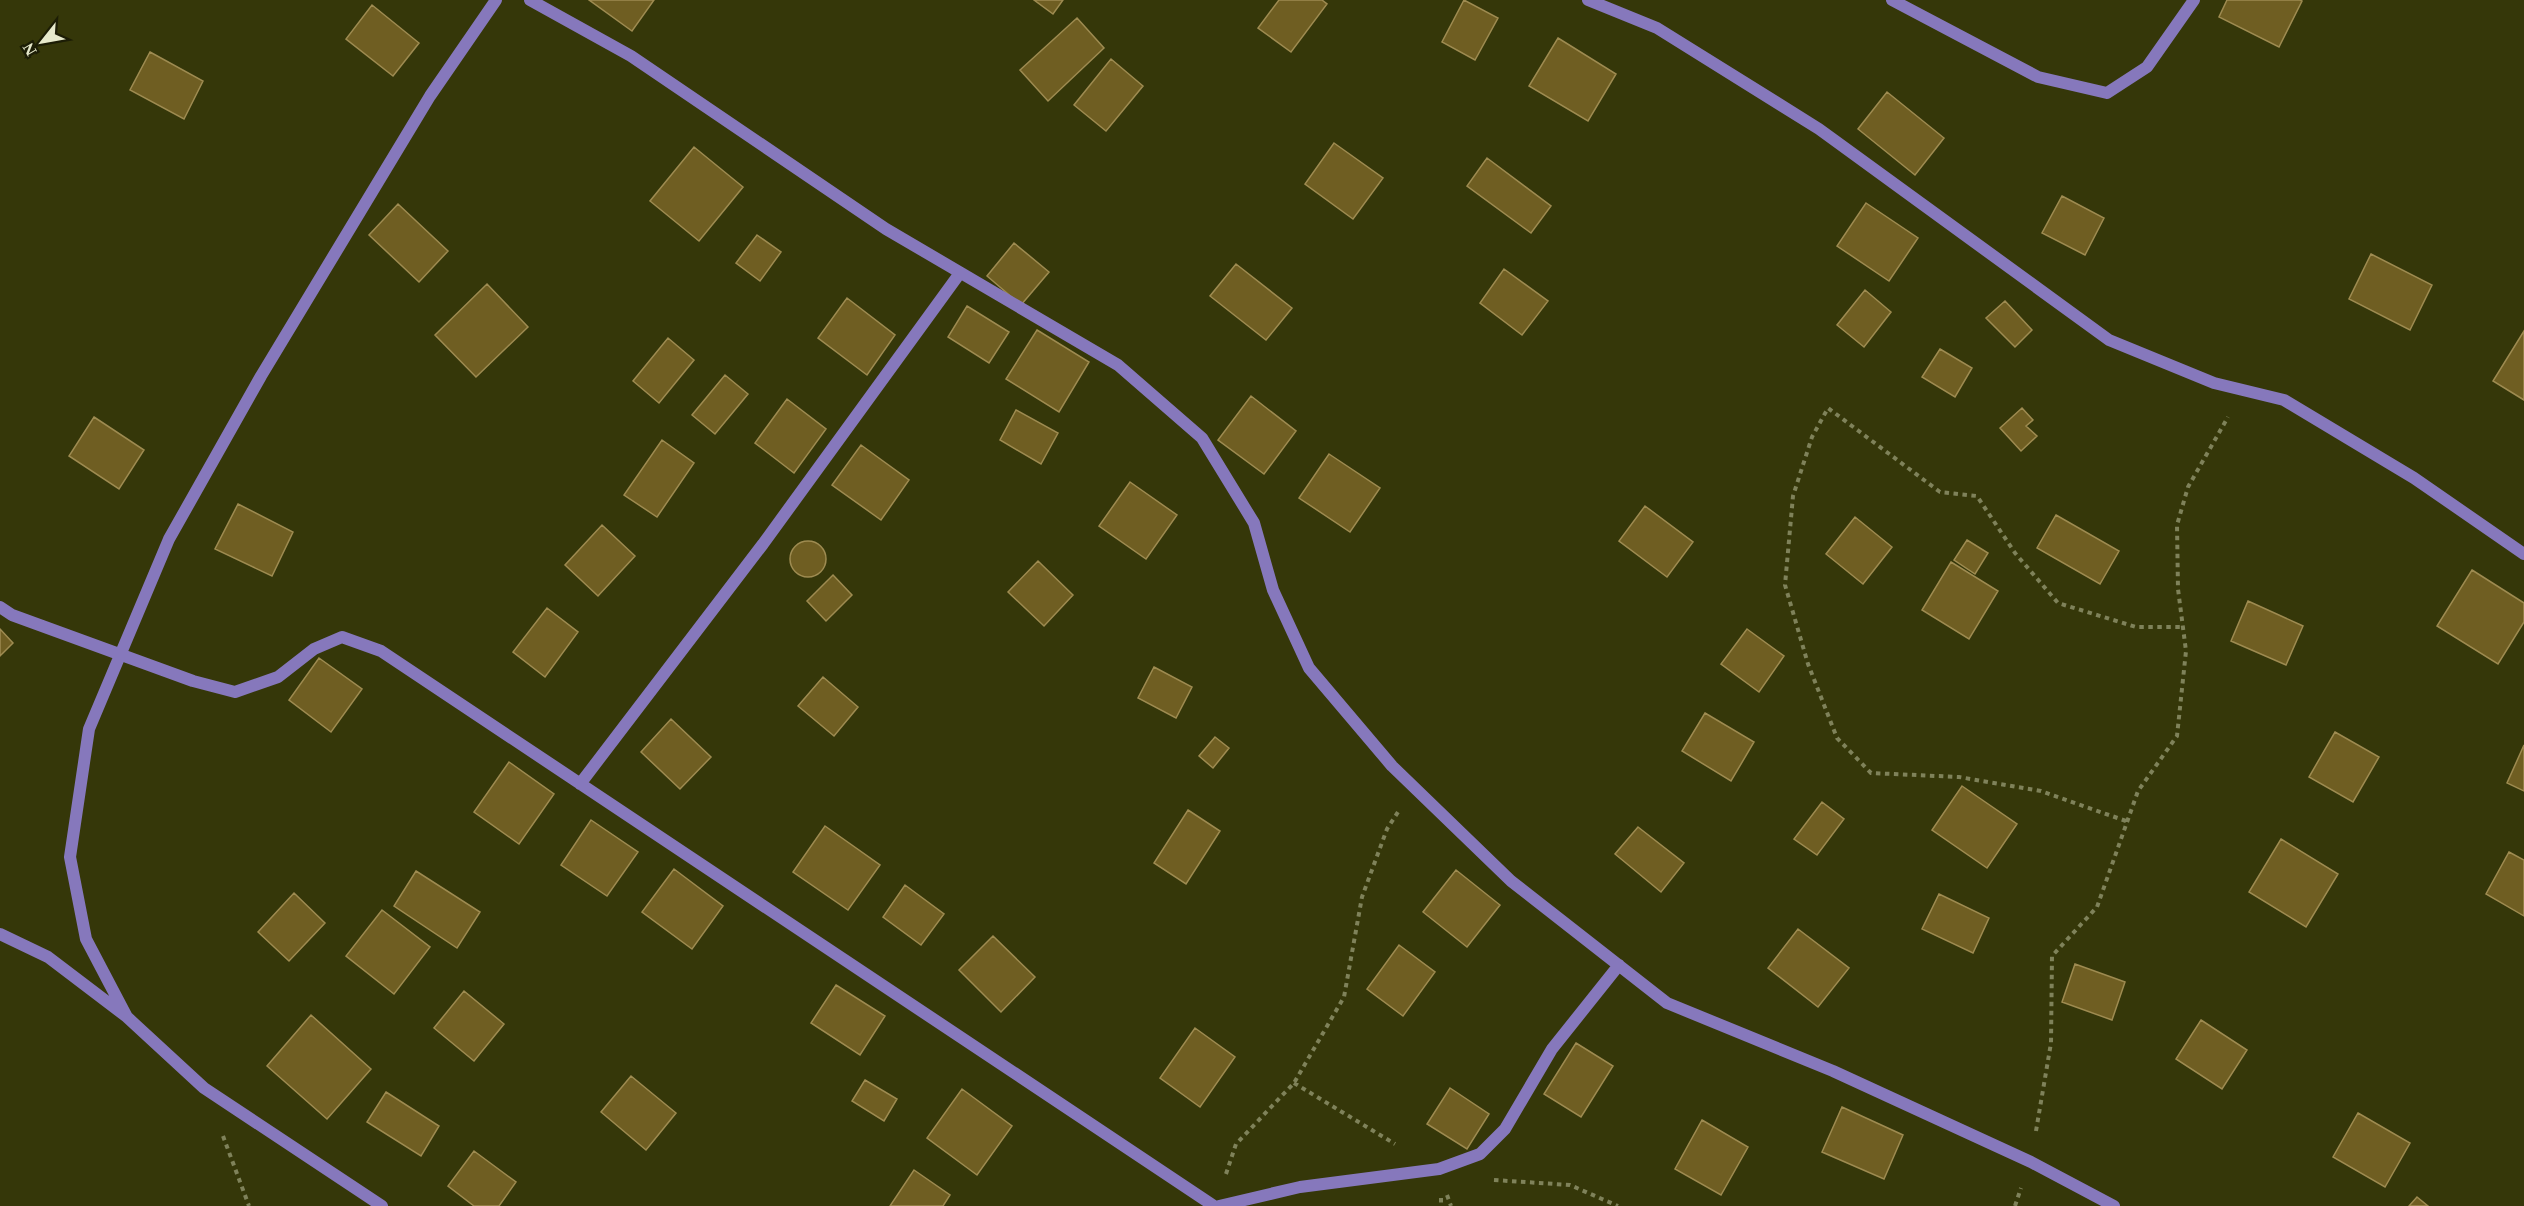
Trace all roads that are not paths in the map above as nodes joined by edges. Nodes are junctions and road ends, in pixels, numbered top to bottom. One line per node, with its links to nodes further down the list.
1 (496, 0): 9 (street)
2 (530, 0): 6 (street)
3 (1588, 0): 7 (street)
4 (1892, 0): 5 (street)
5 (2194, 0)
6 (960, 273): 10 (street); 12 (street)
7 (2524, 554)
8 (0, 607): 9 (street)
9 (120, 655): 10 (street); 13 (street)
10 (580, 784): 15 (street)
11 (0, 934): 13 (street)
12 (1619, 965): 16 (street); 17 (street)
13 (127, 1017): 14 (street)
14 (382, 1206)
15 (1214, 1206)
16 (1219, 1206)
17 (2114, 1206)

